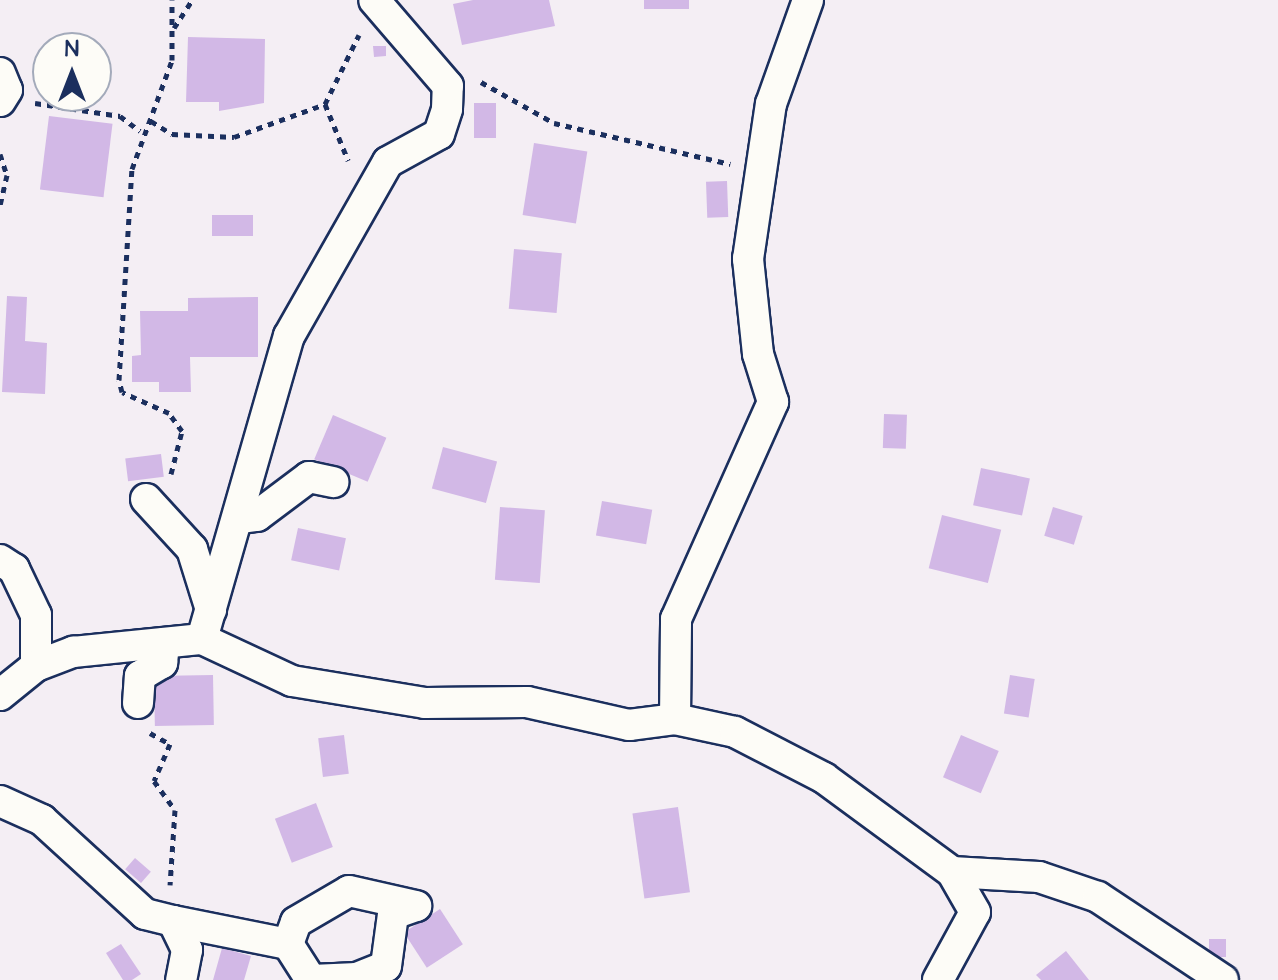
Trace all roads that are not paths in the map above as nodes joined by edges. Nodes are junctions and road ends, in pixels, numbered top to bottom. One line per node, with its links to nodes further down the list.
1 (808, 0): 15 (street)
2 (369, 11): 7 (street)
3 (0, 73): 4 (street)
4 (12, 100)
5 (333, 482): 7 (street)
6 (146, 499): 9 (street)
7 (240, 518): 9 (street)
8 (0, 560): 12 (street)
9 (211, 610): 10 (street)
10 (202, 639): 11 (street); 15 (street)
11 (164, 643): 12 (street); 14 (street)
12 (36, 666): 13 (street)
13 (0, 695)
14 (138, 703)
15 (675, 719): 17 (street)
16 (0, 801): 18 (street)
17 (952, 872): 22 (street); 23 (street)
18 (173, 921): 19 (street); 20 (street)
19 (288, 944): 21 (street); 21 (street)
20 (181, 980)
21 (311, 980)
22 (938, 980)
23 (1223, 980)

